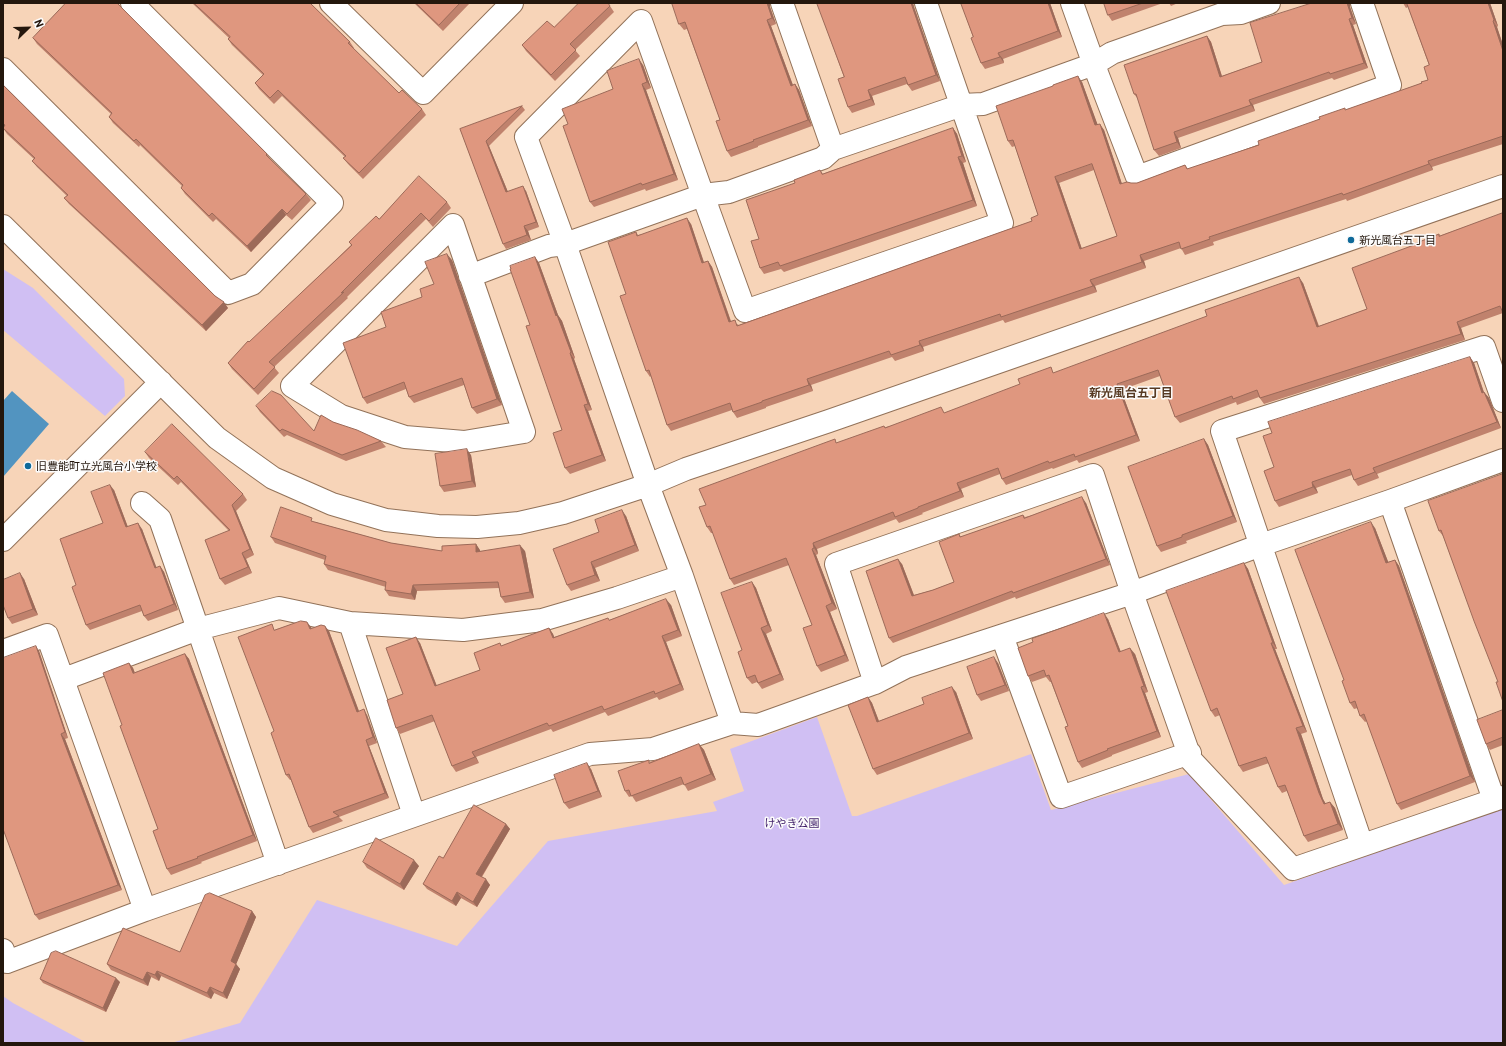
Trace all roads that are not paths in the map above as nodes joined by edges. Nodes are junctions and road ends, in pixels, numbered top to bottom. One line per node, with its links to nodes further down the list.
1 (132, 3): 11 (street)
2 (331, 3): 3 (street)
3 (512, 3)
4 (782, 3): 13 (street)
5 (926, 3): 12 (street)
6 (1072, 3): 10 (street)
7 (1269, 3): 9 (street)
8 (1362, 3): 10 (street)
9 (1220, 9): 10 (street)
10 (1094, 64): 12 (street)
11 (3, 69)
12 (962, 105): 13 (street); 15 (street)
13 (834, 149): 15 (street)
14 (1503, 186): 22 (street)
15 (703, 195): 17 (street); 17 (street)
16 (3, 226): 19 (street)
17 (565, 244): 18 (street); 22 (street)
18 (470, 276): 18 (street)
19 (161, 382): 22 (street); 25 (street)
20 (1503, 401): 26 (street)
21 (1503, 460): 23 (street)
22 (648, 485): 27 (street)
23 (1390, 501): 26 (street); 37 (street)
24 (142, 503): 30 (street)
25 (3, 540)
26 (1260, 545): 28 (street); 39 (street)
27 (682, 576): 29 (street); 35 (street)
28 (1132, 593): 31 (street); 34 (street); 36 (street)
29 (350, 623): 30 (street); 38 (street)
30 (198, 629): 33 (street); 40 (street)
31 (1002, 636): 34 (street); 36 (street)
32 (3, 650): 33 (street)
33 (64, 679): 41 (street)
34 (875, 683): 35 (street)
35 (732, 723): 38 (street)
36 (1190, 753): 39 (street)
37 (1498, 798): 39 (street)
38 (414, 815): 40 (street)
39 (1362, 845)
40 (278, 864): 41 (street)
41 (146, 910): 42 (street)
42 (3, 950)

